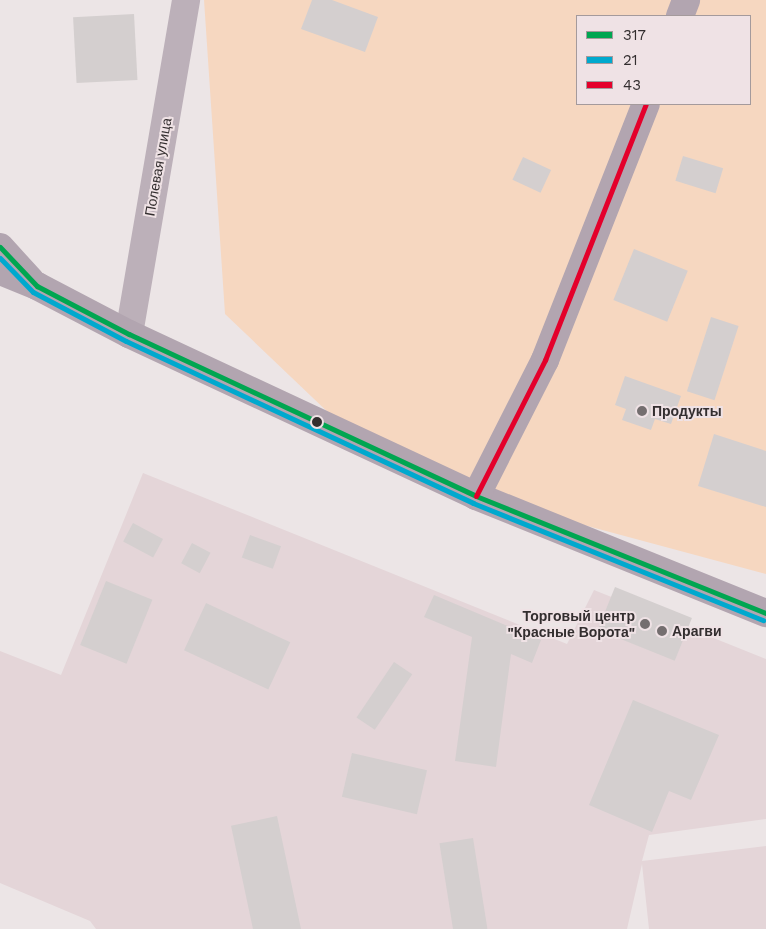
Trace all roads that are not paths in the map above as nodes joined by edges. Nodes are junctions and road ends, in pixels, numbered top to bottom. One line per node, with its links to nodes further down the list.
1 (186, 0): 8 (street, Полевая улица)
2 (686, 0): 3 (main road)
3 (680, 15)
4 (646, 105): 9 (main road)
5 (0, 247): 7 (main road)
6 (0, 270): 7 (main road)
7 (36, 286): 8 (main road)
8 (129, 334): 9 (main road)
9 (476, 496): 10 (main road)
10 (766, 613)

